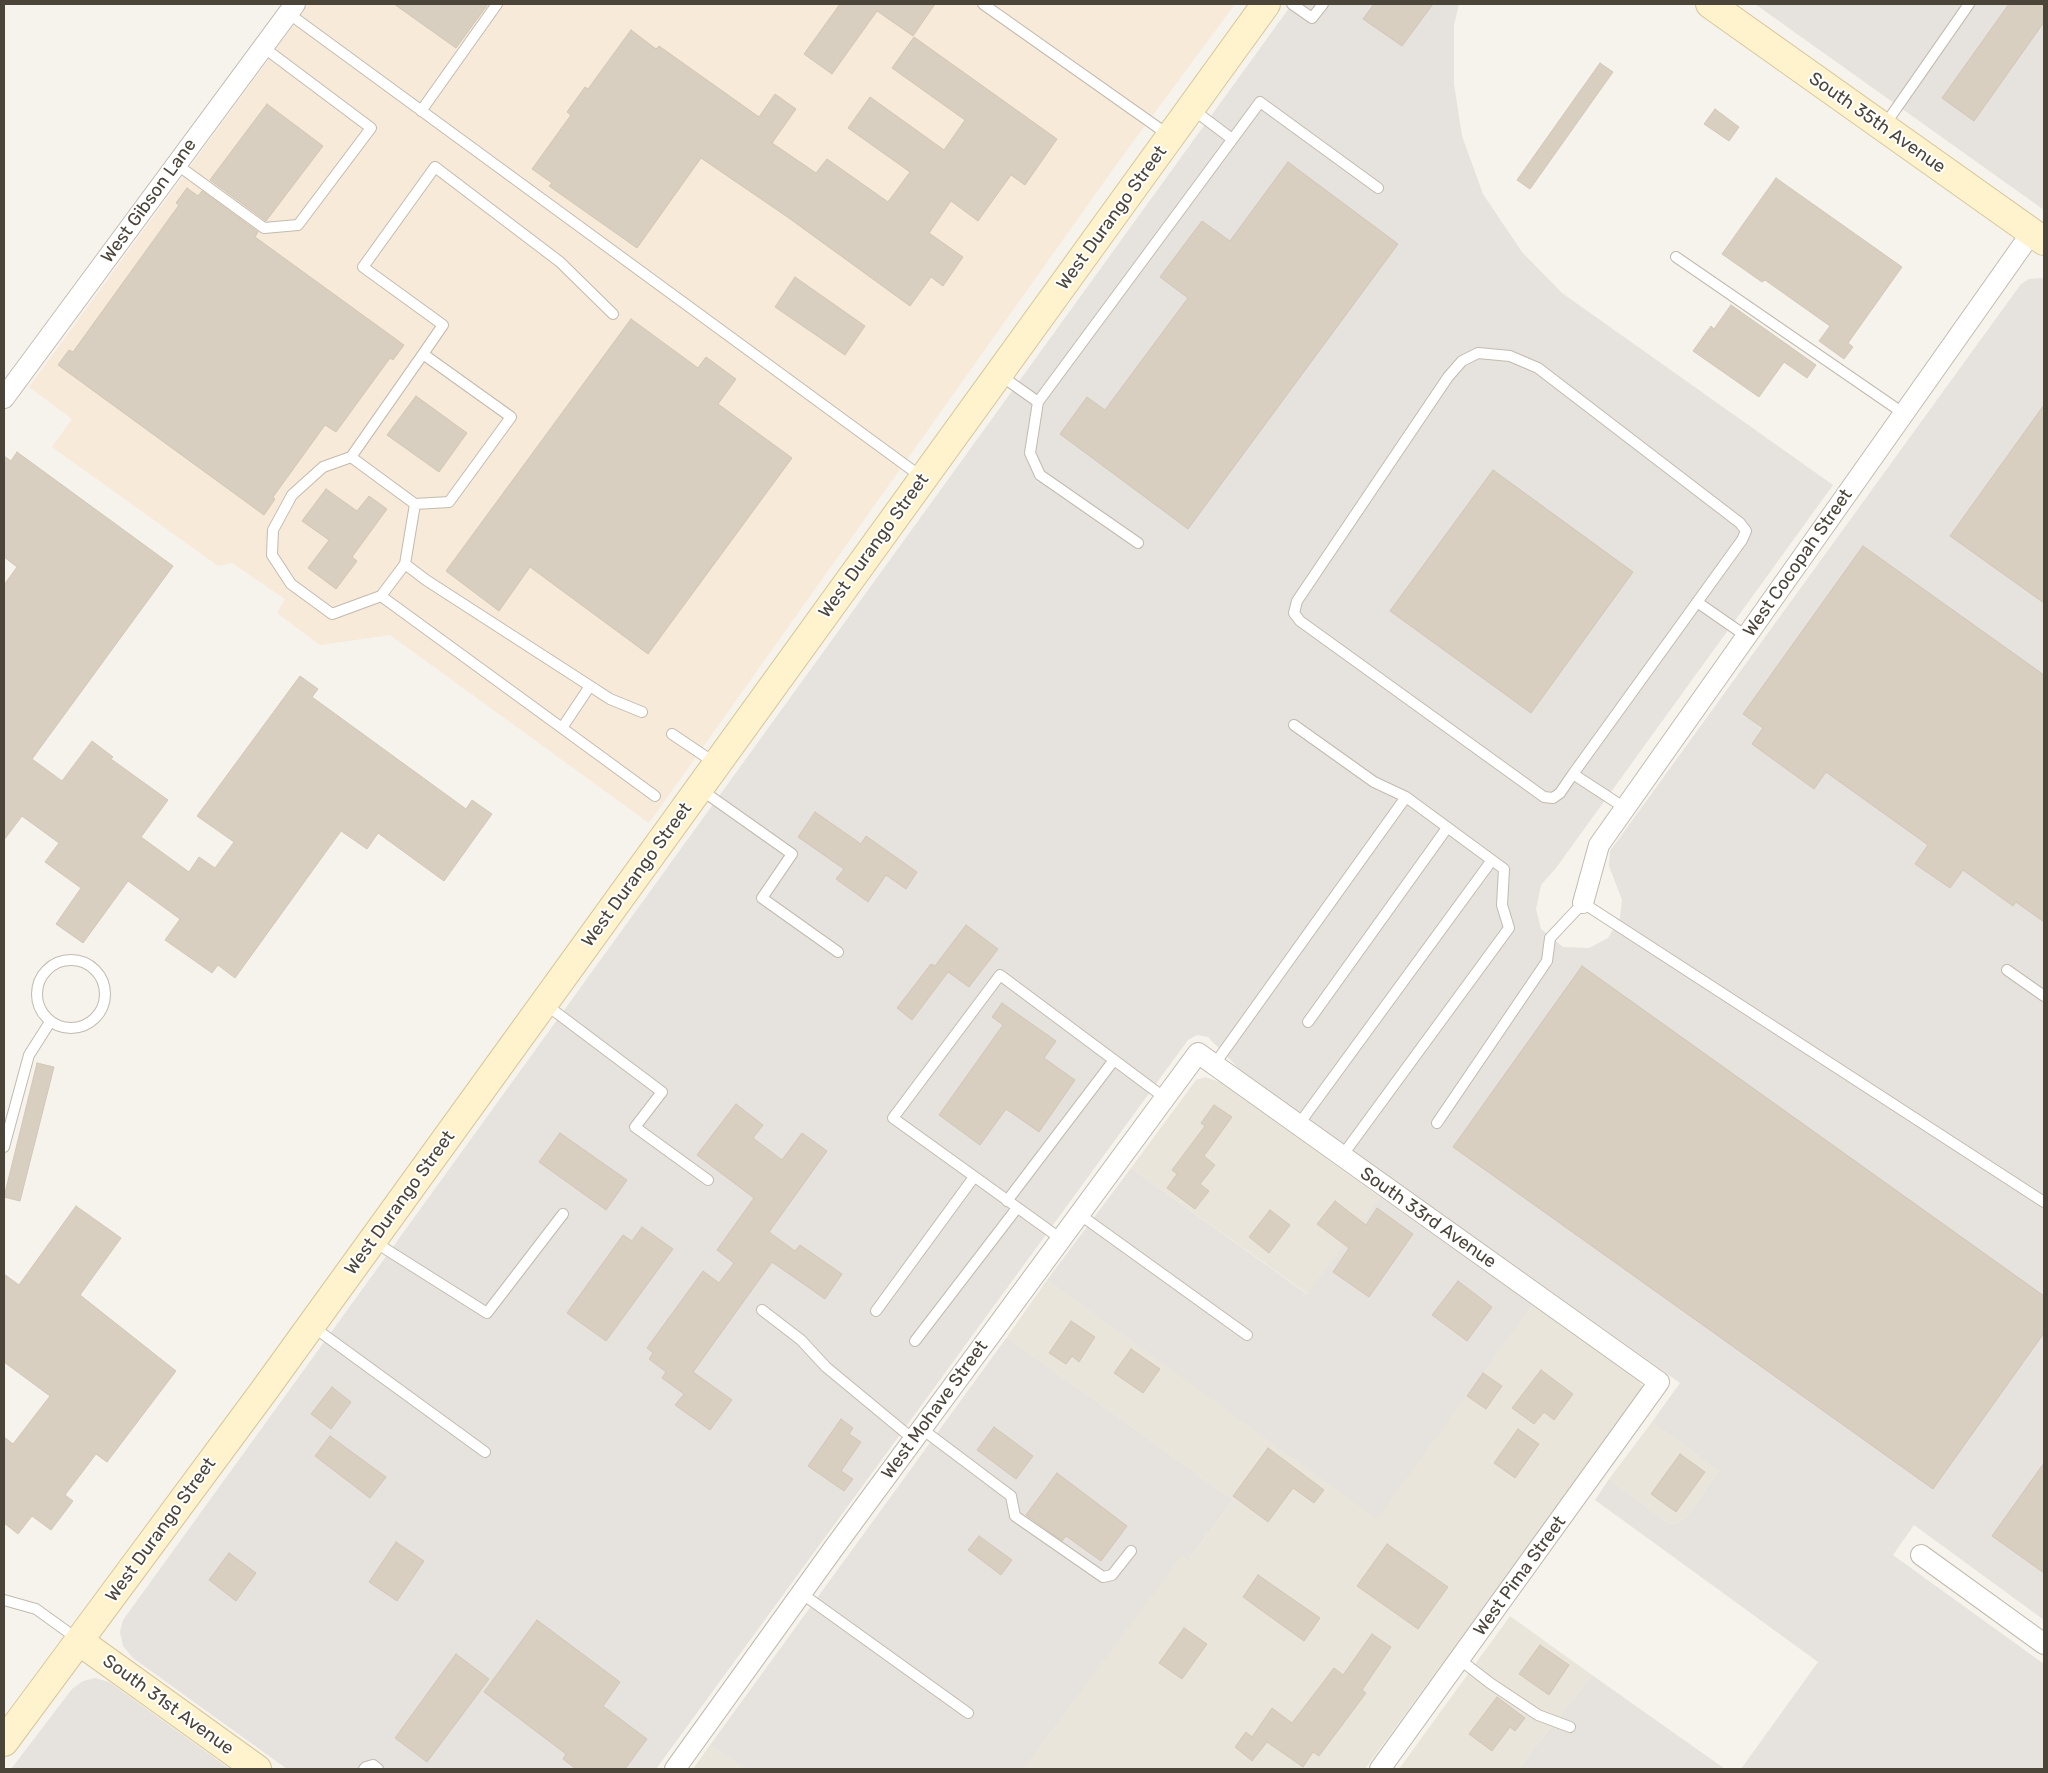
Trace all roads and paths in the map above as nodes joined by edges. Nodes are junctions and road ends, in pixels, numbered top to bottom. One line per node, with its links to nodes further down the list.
1 (497, 4): 11 (lane)
2 (983, 4): 13 (lane)
3 (1266, 4): 10 (street, West Durango Street)
4 (1292, 4): 5 (lane)
5 (1323, 4)
6 (1969, 4): 12 (lane)
7 (1719, 6): 12 (street, South 35th Avenue)
8 (292, 8): 9 (street, West Gibson Lane); 11 (lane)
9 (263, 47): 15 (street, West Gibson Lane); 15 (lane)
10 (1191, 108): 13 (street, West Durango Street); 14 (lane)
11 (421, 111): 26 (lane)
12 (1883, 126): 17 (street, South 35th Avenue)
13 (1170, 137): 21 (street, West Durango Street)
14 (1232, 139): 16 (lane); 23 (lane)
15 (176, 164): 22 (street, West Gibson Lane)
16 (1378, 188)
17 (2038, 237): 24 (street, West Cocopah Street)
18 (1676, 258): 24 (lane)
19 (613, 314): 20 (lane)
20 (424, 354): 25 (lane); 27 (lane)
21 (999, 374): 23 (lane); 26 (street, West Durango Street)
22 (4, 398)
23 (1038, 402): 28 (lane)
24 (1903, 413): 32 (street, West Cocopah Street)
25 (351, 457): 27 (lane); 30 (lane)
26 (923, 478): 38 (street, West Durango Street)
27 (415, 504): 29 (lane)
28 (1138, 543)
29 (405, 564): 30 (lane); 33 (lane)
30 (381, 596): 36 (lane)
31 (1697, 602): 32 (lane); 39 (lane); 39 (lane)
32 (1746, 636): 43 (street, West Cocopah Street)
33 (590, 686): 34 (lane); 36 (lane)
34 (642, 712)
35 (1294, 725): 42 (lane)
36 (562, 728): 41 (lane)
37 (672, 734): 38 (lane)
38 (716, 765): 40 (street, West Durango Street)
39 (1574, 774): 43 (lane)
40 (700, 788): 47 (lane); 50 (street, West Durango Street)
41 (655, 796)
42 (1406, 797): 44 (lane); 55 (lane)
43 (1625, 808): 46 (street, West Cocopah Street)
44 (1447, 828): 45 (lane); 52 (lane)
45 (1492, 860): 58 (lane); 60 (lane)
46 (1583, 903): 57 (lane); 64 (lane)
47 (838, 952)
48 (2007, 970): 49 (lane)
49 (2044, 996)
50 (544, 1004): 62 (lane); 69 (street, West Durango Street)
51 (50, 1022): 51 (lane); 59 (lane)
52 (1308, 1022)
53 (1198, 1053): 55 (street, South 33rd Avenue); 56 (street, West Mohave Street)
54 (1114, 1060): 56 (lane); 61 (lane); 63 (lane)
55 (1214, 1065): 58 (street, South 33rd Avenue)
56 (1165, 1098): 67 (street, West Mohave Street)
57 (1437, 1123)
58 (1299, 1124): 60 (street, South 33rd Avenue)
59 (4, 1147)
60 (1342, 1156): 75 (street, South 33rd Avenue)
61 (974, 1177): 63 (lane); 71 (lane)
62 (708, 1180)
63 (1007, 1201): 65 (lane)
64 (2044, 1202)
65 (1017, 1208): 68 (lane); 74 (lane)
66 (564, 1214): 69 (lane)
67 (1079, 1214): 68 (street, West Mohave Street); 73 (lane)
68 (1061, 1240): 76 (street, West Mohave Street)
69 (373, 1241): 72 (street, West Durango Street)
70 (762, 1310): 76 (lane)
71 (876, 1311)
72 (311, 1326): 77 (lane); 82 (street, West Durango Street)
73 (1247, 1334)
74 (915, 1341)
75 (1659, 1382): 84 (street, West Pima Street)
76 (918, 1434): 78 (lane); 80 (street, West Mohave Street)
77 (486, 1452)
78 (1131, 1552)
79 (1921, 1555): 83 (street)
80 (801, 1594): 85 (lane); 91 (street, West Mohave Street)
81 (4, 1600): 82 (lane)
82 (80, 1641): 87 (street, West Durango Street); 88 (street, South 31st Avenue)
83 (2044, 1644)
84 (1459, 1659): 86 (lane); 92 (street, West Pima Street)
85 (968, 1713)
86 (1570, 1727)
87 (4, 1742)
88 (257, 1769)
89 (364, 1769): 90 (lane)
90 (378, 1769)
91 (675, 1769)
92 (1380, 1769)

